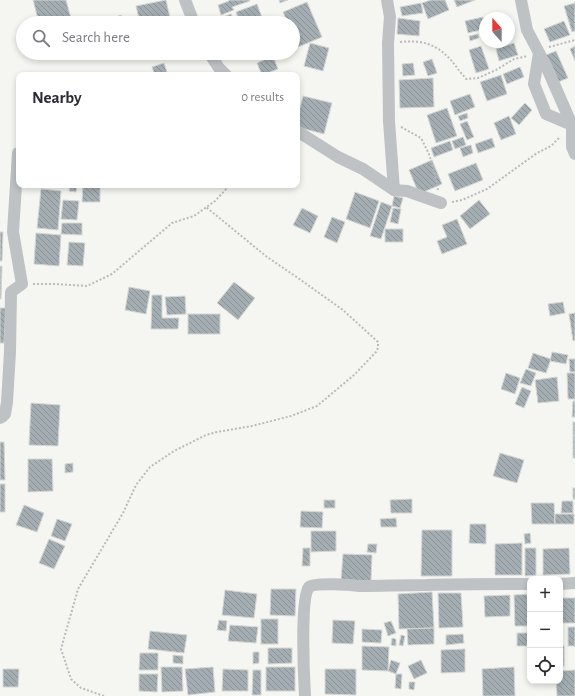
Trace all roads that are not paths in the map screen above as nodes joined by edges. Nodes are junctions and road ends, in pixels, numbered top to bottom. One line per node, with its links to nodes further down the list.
1 (185, 0): 4 (street)
2 (387, 0): 12 (street)
3 (521, 0): 5 (street)
4 (191, 16)
5 (539, 53): 8 (street); 8 (street)
6 (214, 60): 7 (street)
7 (223, 72)
8 (572, 125): 10 (street)
9 (300, 133): 12 (street)
10 (575, 154)
11 (16, 185): 14 (street)
12 (394, 190): 13 (street)
13 (441, 203)
14 (0, 418)
15 (575, 583): 17 (street)
16 (527, 584): 18 (street)
17 (563, 584)
18 (305, 696)

